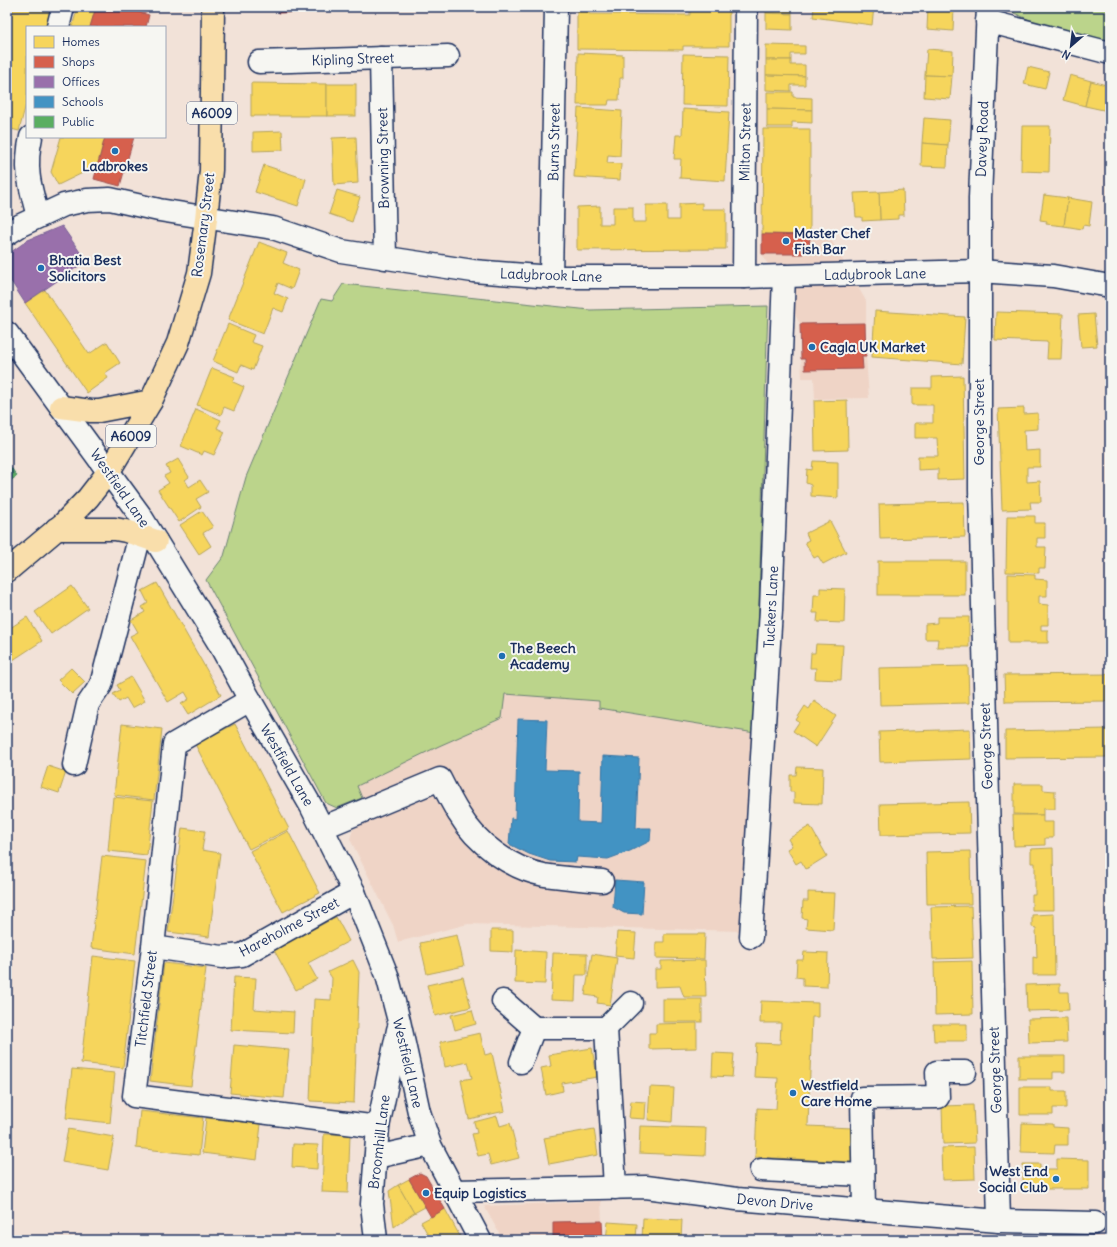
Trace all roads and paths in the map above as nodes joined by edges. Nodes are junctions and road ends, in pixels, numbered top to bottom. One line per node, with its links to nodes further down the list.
1 (63, 7): 6 (street)
2 (213, 7): 13 (highway, Rosemary Street / A6009)
3 (556, 7): 18 (street, Burns Street)
4 (746, 7): 19 (street, Milton Street)
5 (987, 14): 7 (street); 16 (street, Davey Road)
6 (58, 26)
7 (1110, 53)
8 (448, 56): 9 (street, Kipling Street)
9 (381, 58): 10 (street, Kipling Street); 15 (street, Browning Street)
10 (259, 62)
11 (31, 138): 12 (street)
12 (38, 216): 13 (street, Ladybrook Lane); 14 (street, Ladybrook Lane)
13 (206, 219): 15 (street, Ladybrook Lane); 22 (highway, Rosemary Street / A6009)
14 (7, 234)
15 (384, 258): 18 (street, Ladybrook Lane)
16 (979, 271): 17 (street, Ladybrook Lane); 20 (street, Ladybrook Lane); 52 (street, George Street)
17 (784, 276): 19 (street, Ladybrook Lane); 33 (street, Tuckers Lane)
18 (551, 277): 19 (street, Ladybrook Lane)
19 (744, 277)
20 (1110, 286)
21 (7, 333): 23 (street, Westfield Lane)
22 (151, 401): 23 (highway); 24 (highway, Rosemary Street / A6009)
23 (61, 407): 24 (street, Westfield Lane)
24 (109, 471): 25 (highway, Rosemary Street / A6009); 26 (street, Westfield Lane)
25 (56, 529): 26 (highway); 27 (highway, Rosemary Street / A6009)
26 (148, 538): 28 (street, Westfield Lane); 29 (street)
27 (7, 571)
28 (250, 700): 30 (street, Westfield Lane); 34 (street, Titchfield Street)
29 (74, 765)
30 (322, 828): 31 (street); 32 (street, Westfield Lane)
31 (602, 880)
32 (354, 892): 34 (street, Hareholme Street); 37 (street, Westfield Lane)
33 (751, 937)
34 (153, 947): 42 (street, Titchfield Street)
35 (503, 1002): 38 (street)
36 (631, 1003): 39 (street)
37 (399, 1021): 42 (street, Broomhill Lane); 43 (street, Westfield Lane)
38 (534, 1028): 39 (street); 40 (street)
39 (606, 1028): 48 (street)
40 (521, 1062)
41 (965, 1072): 47 (street)
42 (378, 1127): 44 (street, Broomhill Lane)
43 (430, 1145): 44 (street); 49 (street, Westfield Lane)
44 (376, 1157): 54 (street, Broomhill Lane)
45 (762, 1170): 46 (street)
46 (796, 1172): 47 (street); 50 (street)
47 (863, 1175): 51 (street)
48 (615, 1188): 49 (street, Devon Drive); 50 (street, Devon Drive)
49 (455, 1191): 55 (street, Westfield Lane)
50 (795, 1204): 51 (street, Devon Drive)
51 (864, 1210): 52 (street, Devon Drive)
52 (999, 1221): 53 (street, Devon Drive)
53 (1095, 1223)
54 (376, 1240)
55 (480, 1240)

